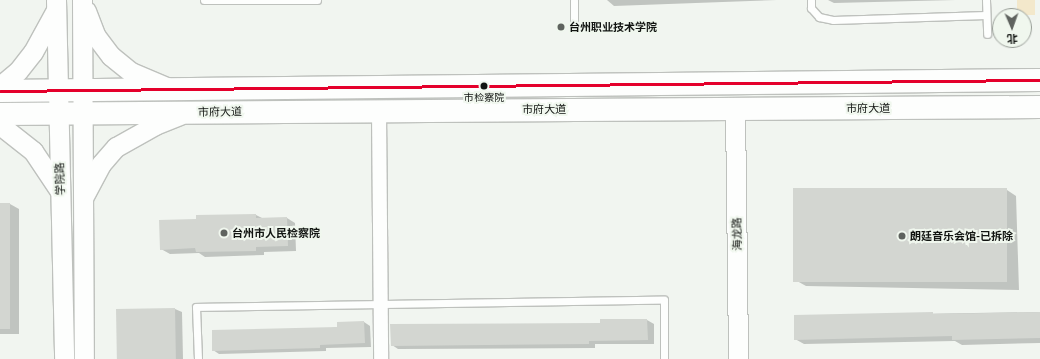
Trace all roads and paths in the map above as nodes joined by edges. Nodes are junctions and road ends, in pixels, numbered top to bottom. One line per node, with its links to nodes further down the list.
1 (83, 0): 13 (main road); 16 (main road, 学院路)
2 (204, 0): 3 (lane)
3 (317, 0)
4 (574, 0): 9 (lane)
5 (811, 0): 8 (lane)
6 (986, 0): 8 (lane)
7 (56, 4): 12 (main road); 14 (main road, 学院路)
8 (986, 15): 10 (lane)
9 (574, 28)
10 (987, 34)
11 (1040, 80): 13 (main road, 市府大道)
12 (0, 86)
13 (172, 89): 16 (main road, 市府大道)
14 (58, 90): 15 (main road, 市府大道); 16 (main road, 市府大道); 23 (main road, 学院路)
15 (0, 91)
16 (82, 91): 21 (main road, 学院路)
17 (1040, 107): 18 (main road, 市府大道)
18 (735, 108): 19 (main road, 市府大道); 33 (main road, 海龙路)
19 (378, 110): 20 (main road, 市府大道); 27 (street)
20 (186, 112): 21 (main road, 市府大道); 26 (main road)
21 (83, 113): 23 (main road, 市府大道); 26 (main road, 学院路)
22 (0, 114): 23 (main road, 市府大道)
23 (58, 114): 25 (main road, 学院路)
24 (0, 125): 25 (main road)
25 (61, 193): 28 (main road, 学院路)
26 (81, 203): 29 (main road, 学院路)
27 (380, 304): 30 (lane); 31 (street); 32 (lane)
28 (64, 359)
29 (84, 359)
30 (198, 359)
31 (380, 359)
32 (664, 359)
33 (738, 359)

